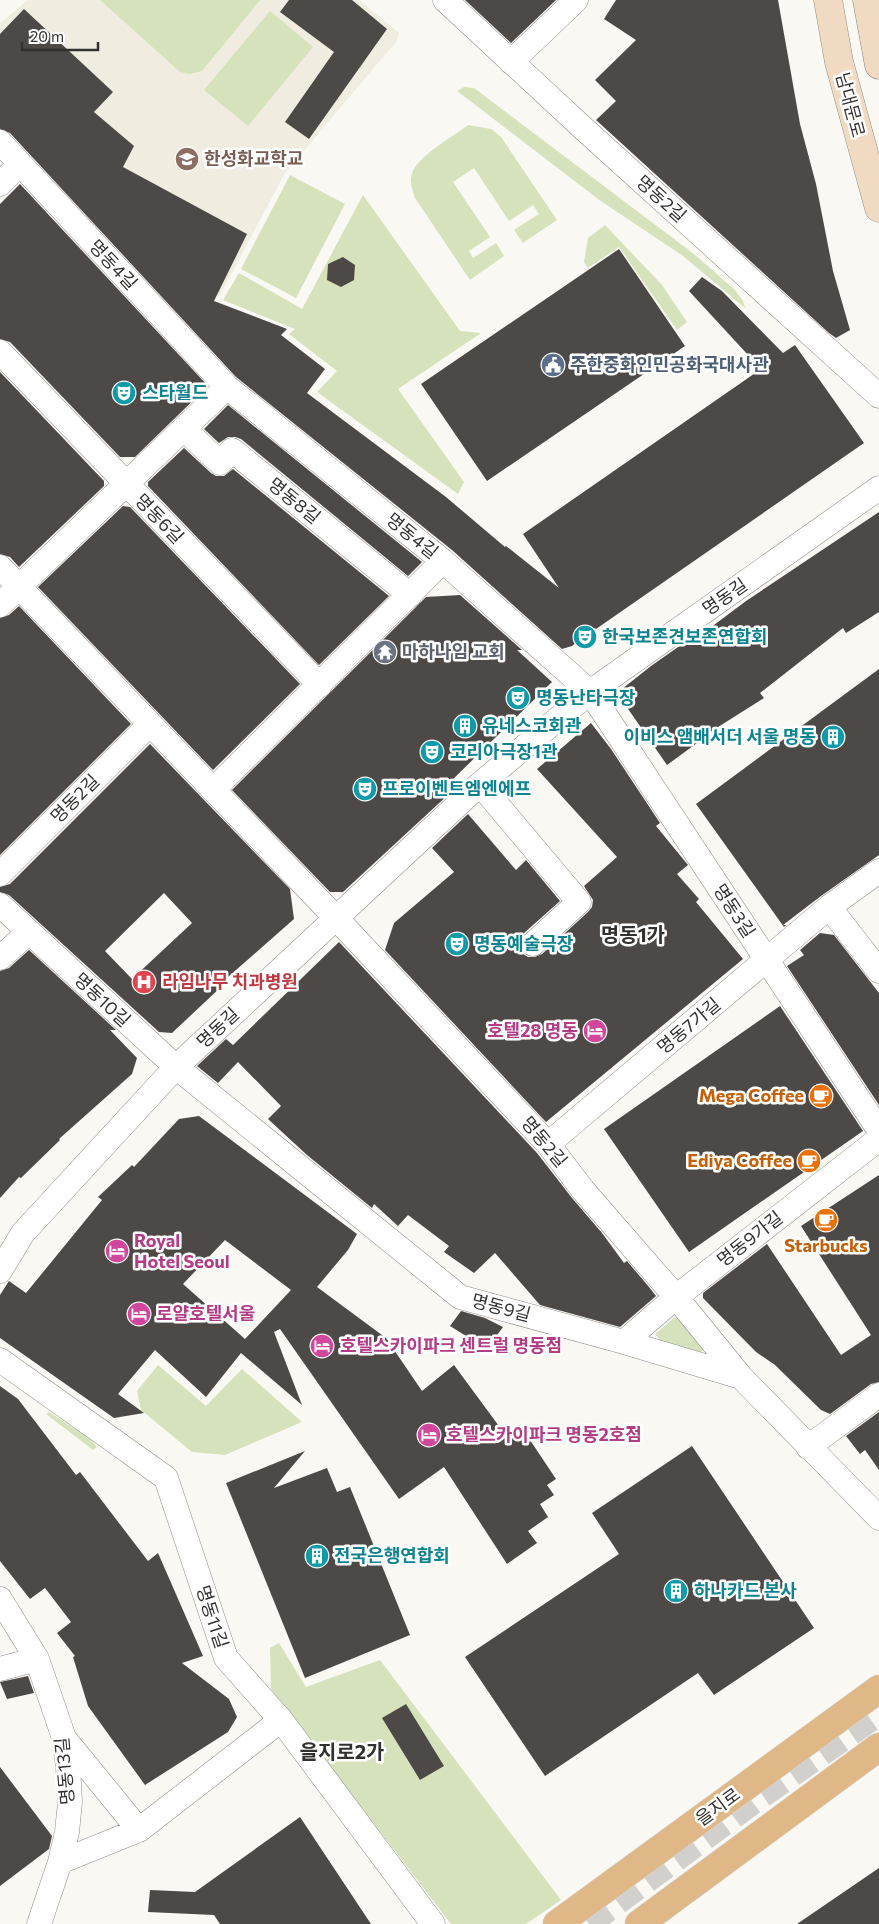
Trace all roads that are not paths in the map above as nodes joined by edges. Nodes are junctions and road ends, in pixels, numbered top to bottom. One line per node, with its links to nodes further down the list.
1 (444, 0): 5 (street, 명동2길)
2 (576, 0): 5 (street)
3 (828, 0): 10 (main road, 남대문로)
4 (867, 0): 6 (main road)
5 (511, 62): 13 (street, 명동2길)
6 (879, 65)
7 (0, 142): 8 (street, 명동4길)
8 (20, 164): 9 (street); 12 (street, 명동4길)
9 (0, 184)
10 (879, 208)
11 (0, 352): 15 (street, 명동6길)
12 (227, 388): 14 (street); 17 (street, 명동4길)
13 (879, 396)
14 (184, 429): 15 (street); 20 (street, 명동8길)
15 (126, 484): 19 (street); 22 (street, 명동6길)
16 (879, 488): 23 (street, 명동길)
17 (443, 561): 20 (street); 23 (street, 명동4길)
18 (0, 567): 19 (street)
19 (18, 587): 21 (street); 24 (street)
20 (410, 596): 22 (street)
21 (0, 605)
22 (320, 685): 26 (street)
23 (590, 692): 25 (street, 명동길); 35 (street, 명동3길)
24 (150, 724): 26 (street); 28 (street, 명동2길)
25 (480, 784): 31 (street, 명동길); 33 (street)
26 (213, 790): 31 (street)
27 (879, 871): 30 (street, 명동7가길)
28 (0, 874)
29 (0, 905): 32 (street, 명동10길)
30 (830, 907): 35 (street, 명동7가길); 36 (street)
31 (336, 918): 37 (street, 명동길); 40 (street, 명동2길)
32 (29, 932): 34 (street); 37 (street, 명동10길)
33 (534, 944)
34 (0, 958)
35 (767, 960): 38 (street, 명동3길); 40 (street, 명동7가길)
36 (879, 971)
37 (176, 1067): 41 (street, 명동길); 43 (street, 명동9길)
38 (879, 1130)
39 (879, 1139): 42 (street, 명동9가길)
40 (548, 1144): 42 (street, 명동2길)
41 (0, 1271)
42 (676, 1297): 43 (street, 명동9가길); 45 (street, 명동2길)
43 (624, 1342): 45 (street, 명동9길)
44 (0, 1360): 53 (street, 명동11길)
45 (741, 1376): 47 (street)
46 (879, 1395): 47 (street)
47 (808, 1447): 48 (street)
48 (879, 1518)
49 (0, 1599): 50 (street, 명동13길)
50 (37, 1659): 51 (street); 54 (street, 명동13길)
51 (0, 1669)
52 (879, 1689): 60 (main road, 을지로)
53 (281, 1720): 56 (street); 59 (street, 명동11길)
54 (64, 1738): 56 (street); 57 (street, 명동13길)
55 (879, 1747): 61 (main road)
56 (139, 1830): 57 (street)
57 (60, 1862): 58 (street, 명동13길)
58 (39, 1924)
59 (433, 1924)
60 (557, 1924)
61 (639, 1924)

